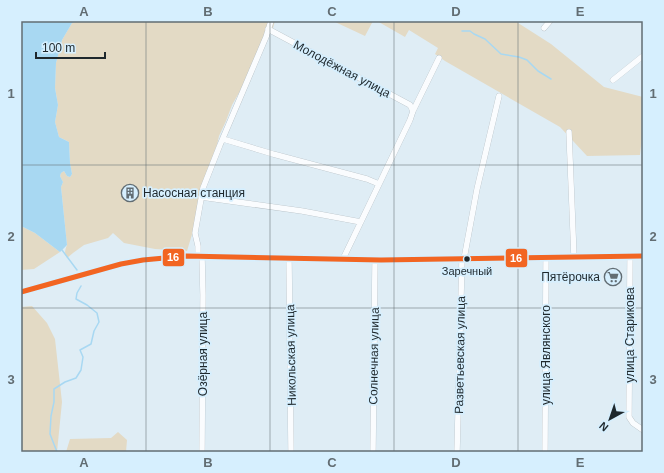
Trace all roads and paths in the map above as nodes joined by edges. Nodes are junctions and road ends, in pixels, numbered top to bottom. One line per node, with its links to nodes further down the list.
1 (271, 21): 4 (street)
2 (550, 21): 3 (street)
3 (544, 28)
4 (268, 30): 9 (street, Молодёжная улица); 11 (street)
5 (643, 56): 7 (street)
6 (439, 58): 9 (street)
7 (613, 80)
8 (499, 96): 22 (street, Разветьевская улица)
9 (413, 111): 12 (street)
10 (569, 132): 18 (street)
11 (223, 139): 12 (street); 13 (street)
12 (379, 184): 14 (street)
13 (201, 197): 14 (street); 15 (street, Озёрная улица)
14 (361, 222): 21 (street)
15 (200, 256): 20 (street); 24 (street); 26 (street, Озёрная улица)
16 (643, 256): 19 (street)
17 (546, 257): 18 (street); 22 (street); 30 (street, улица Являнского)
18 (574, 257): 19 (street)
19 (630, 257): 25 (street, улица Старикова)
20 (290, 258): 21 (street); 27 (street, Никольская улица)
21 (343, 259): 23 (street)
22 (463, 259): 23 (street); 29 (street, Разветьевская улица)
23 (375, 260): 28 (street, Солнечная улица)
24 (21, 292)
25 (643, 430)
26 (202, 452)
27 (291, 452)
28 (373, 452)
29 (457, 452)
30 (545, 452)

